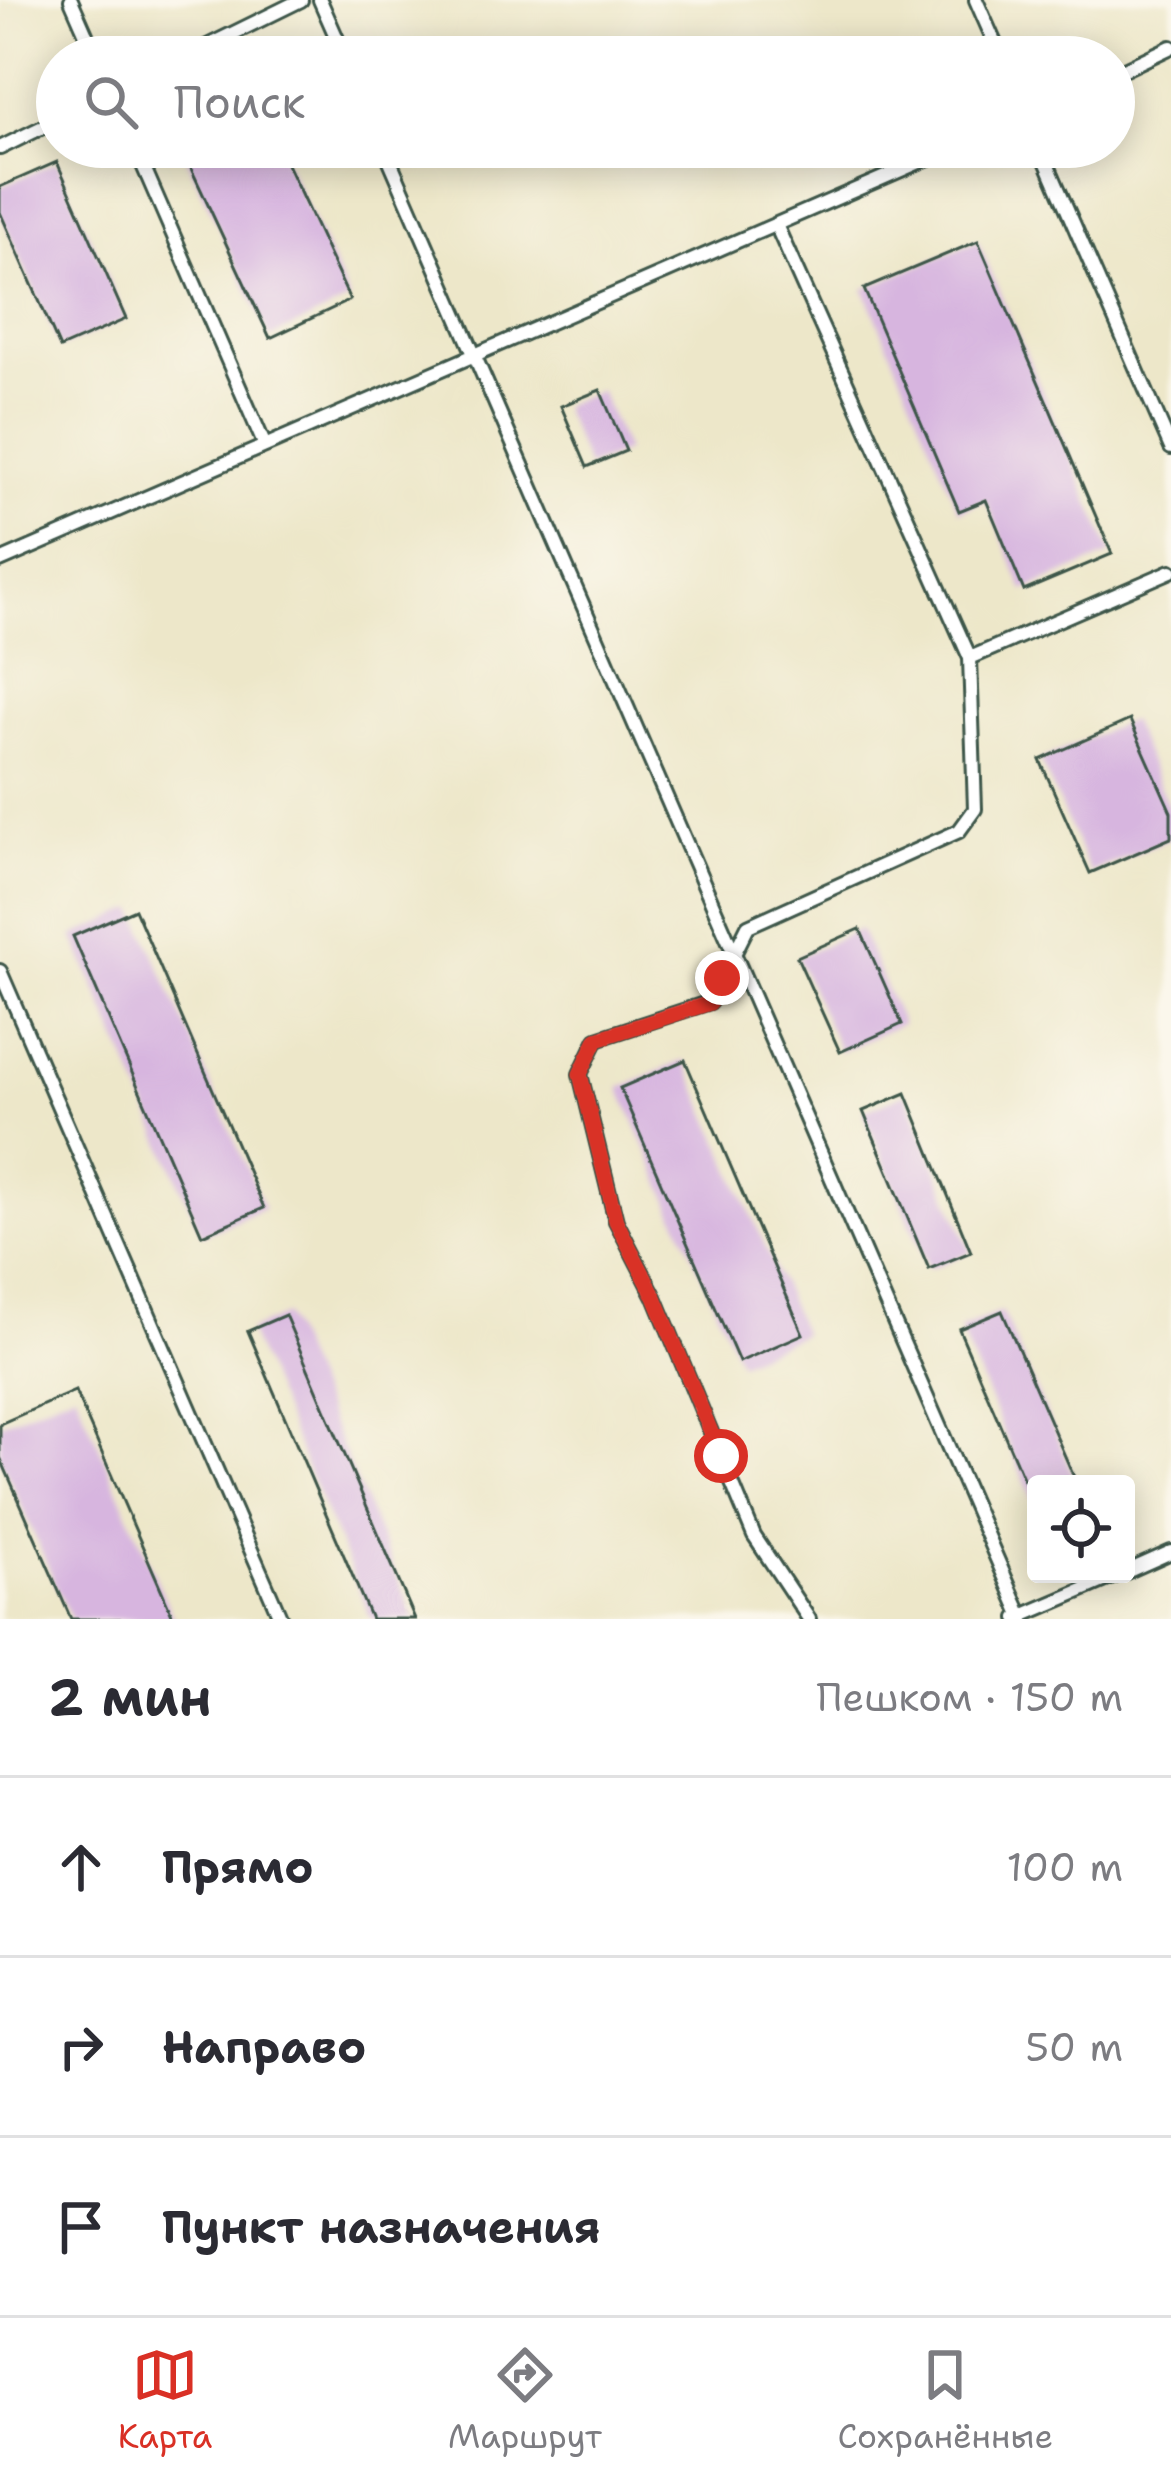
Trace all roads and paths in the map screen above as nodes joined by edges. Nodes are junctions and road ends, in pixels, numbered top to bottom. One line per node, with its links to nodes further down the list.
1 (70, 0): 5 (lane)
2 (301, 0): 6 (lane)
3 (320, 0): 7 (lane)
4 (976, 0): 8 (lane)
5 (86, 36)
6 (228, 36)
7 (336, 36)
8 (992, 36)
9 (1171, 46): 10 (lane)
10 (1135, 64)
11 (36, 130): 12 (lane)
12 (0, 148)
13 (144, 168): 19 (lane)
14 (393, 168): 18 (lane)
15 (906, 168): 17 (lane)
16 (1049, 168): 20 (lane)
17 (776, 225): 18 (lane); 23 (lane)
18 (474, 355): 19 (lane); 24 (lane)
19 (265, 446): 21 (lane)
20 (1171, 448)
21 (0, 561)
22 (1171, 571): 23 (lane)
23 (970, 658): 24 (lane)
24 (734, 954): 29 (lane); 31 (lane)
25 (0, 971): 30 (lane)
26 (1171, 1552): 27 (lane)
27 (1135, 1568)
28 (1100, 1583): 29 (lane)
29 (1020, 1618)
30 (281, 1619)
31 (809, 1619)

